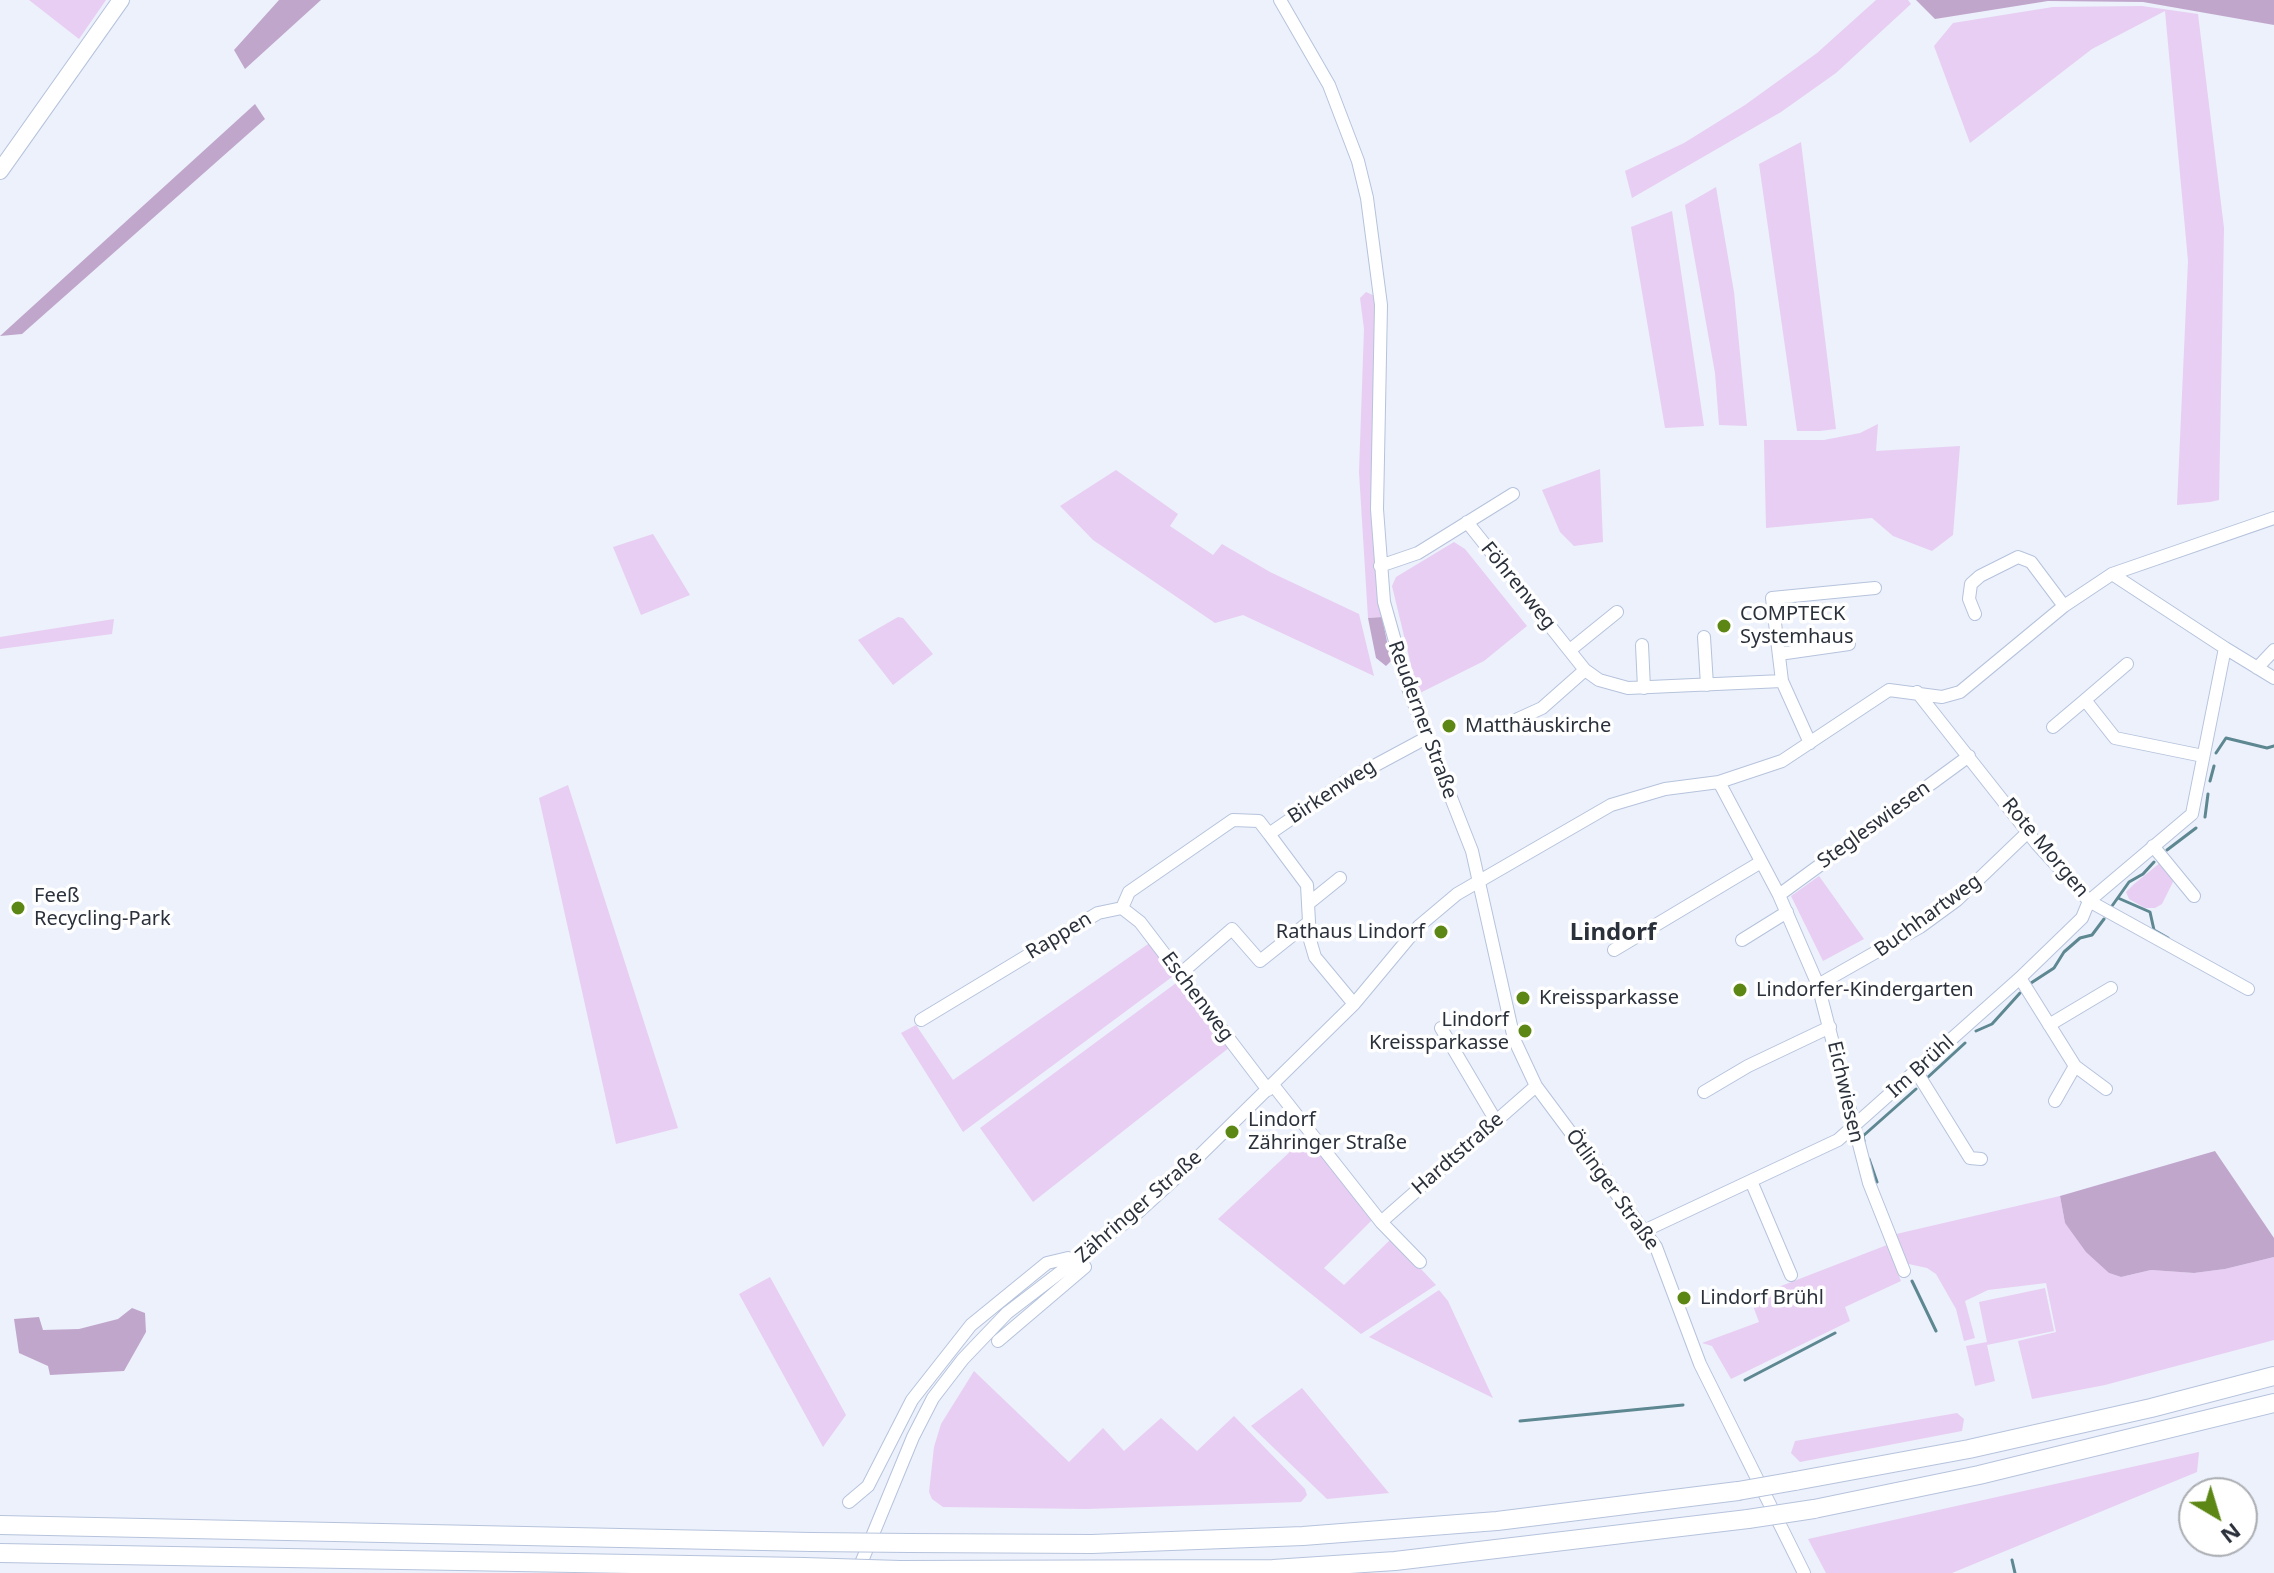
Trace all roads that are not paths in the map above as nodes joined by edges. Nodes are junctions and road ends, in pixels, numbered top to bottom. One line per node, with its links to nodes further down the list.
1 (121, 0): 3 (main road)
2 (1280, 0): 7 (street, Reuderner Straße)
3 (0, 171)
4 (1513, 494): 6 (street)
5 (2274, 518): 8 (street, Zähringer Straße)
6 (1467, 522): 7 (street); 17 (street, Föhrenweg)
7 (1380, 566): 31 (street, Reuderner Straße)
8 (2112, 574): 10 (street, Zähringer Straße); 16 (street)
9 (1875, 588): 19 (street)
10 (2064, 606): 12 (street); 27 (street, Zähringer Straße)
11 (1617, 612): 17 (street, Föhrenweg)
12 (1975, 614)
13 (1704, 637): 25 (street)
14 (1849, 644): 19 (street)
15 (1642, 645): 26 (street)
16 (2225, 648): 21 (street); 34 (street, Im Brühl)
17 (1570, 650): 22 (street, Föhrenweg)
18 (2274, 650): 21 (street)
19 (1779, 654): 24 (street)
20 (2127, 664): 28 (street)
21 (2257, 668): 23 (street)
22 (1585, 670): 26 (street, Föhrenweg); 29 (street)
23 (2274, 678)
24 (1782, 681): 25 (street, Föhrenweg); 32 (street)
25 (1707, 685): 26 (street, Föhrenweg)
26 (1644, 688)
27 (1917, 692): 32 (street, Zähringer Straße); 33 (street, Rote Morgen)
28 (2085, 700): 30 (street); 34 (street)
29 (1509, 723)
30 (2053, 727)
31 (1426, 738): 37 (street, Birkenweg); 41 (street, Reuderner Straße)
32 (1810, 743): 35 (street, Zähringer Straße)
33 (1969, 756): 36 (street, Rote Morgen); 42 (street, Stegleswiesen)
34 (2203, 756): 38 (street, Im Brühl)
35 (1719, 782): 39 (street, Eichwiesen); 41 (street, Zähringer Straße)
36 (2028, 832): 44 (street, Rote Morgen); 53 (street, Buchhartweg)
37 (1269, 834): 45 (street, Birkenweg); 46 (street)
38 (2153, 846): 43 (street); 44 (street, Im Brühl)
39 (1761, 862): 42 (street, Eichwiesen); 50 (street)
40 (1340, 878): 45 (street)
41 (1479, 879): 56 (street, Zähringer Straße); 63 (street, Ötlinger Straße)
42 (1779, 895): 47 (street, Eichwiesen)
43 (2194, 896)
44 (2089, 901): 52 (street, Im Brühl); 55 (street, Rote Morgen)
45 (1309, 903): 48 (street, Birkenweg)
46 (1122, 908): 51 (street, Eschenweg); 57 (street, Rappen)
47 (1787, 912): 49 (street); 53 (street, Eichwiesen)
48 (1309, 922): 51 (street); 56 (street, Birkenweg)
49 (1742, 940)
50 (1614, 950)
51 (1179, 975): 64 (street, Eschenweg)
52 (2020, 978): 58 (street); 62 (street, Im Brühl)
53 (1818, 985): 59 (street, Eichwiesen)
54 (2111, 988): 58 (street)
55 (2248, 989)
56 (1354, 1004): 64 (street, Zähringer Straße)
57 (921, 1020)
58 (2049, 1025): 61 (street)
59 (1830, 1027): 66 (street); 69 (street, Eichwiesen)
60 (1441, 1028): 68 (street)
61 (2075, 1066): 65 (street); 67 (street)
62 (1916, 1071): 69 (street, Im Brühl); 70 (street)
63 (1536, 1086): 68 (street, Hardtstraße); 73 (street, Ötlinger Straße)
64 (1270, 1088): 72 (street); 74 (street, Zähringer Straße)
65 (2106, 1089)
66 (1704, 1092)
67 (2055, 1101)
68 (1496, 1121): 72 (street, Hardtstraße)
69 (1852, 1128): 71 (street, Im Brühl); 76 (street, Eichwiesen)
70 (1981, 1159)
71 (1751, 1181): 73 (street, Im Brühl); 77 (street)
72 (1381, 1222): 75 (street)
73 (1646, 1230): 85 (street, Ötlinger Straße)
74 (1077, 1261): 78 (street); 81 (street); 84 (street, Zähringer Straße)
75 (1420, 1262)
76 (1904, 1271)
77 (1791, 1275)
78 (998, 1341)
79 (2274, 1376): 82 (highway, bridge)
80 (2274, 1403): 83 (highway, bridge)
81 (849, 1502)
82 (0, 1525)
83 (0, 1553)
84 (857, 1573)
85 (1804, 1573)

